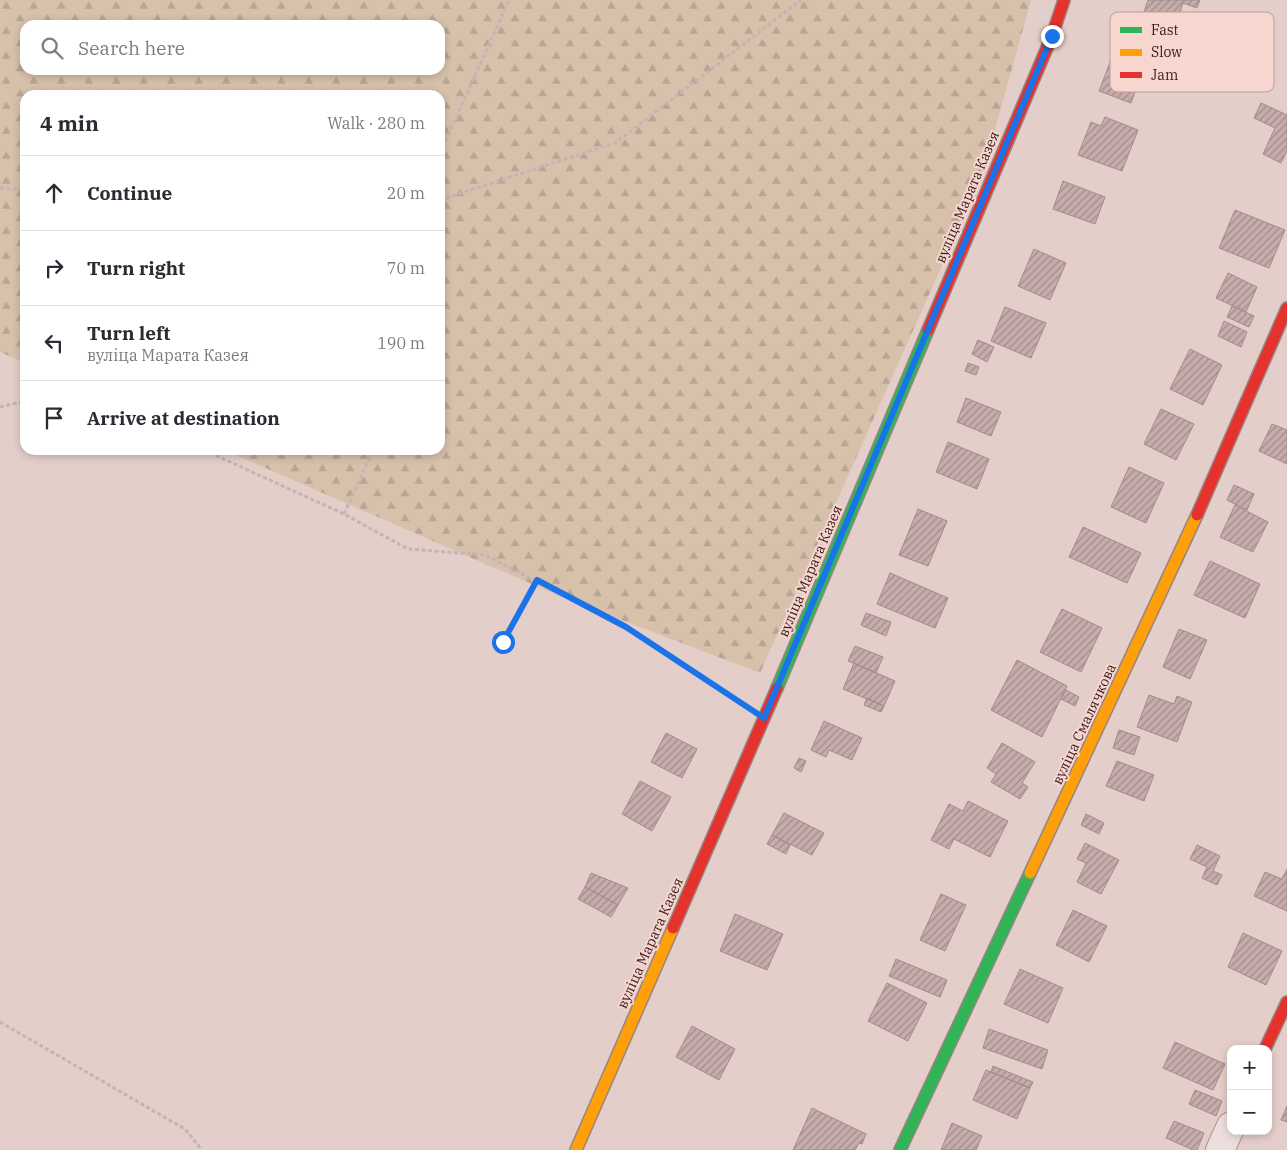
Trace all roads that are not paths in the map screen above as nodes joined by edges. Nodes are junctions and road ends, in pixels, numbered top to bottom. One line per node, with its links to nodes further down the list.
1 (1064, 0): 6 (street, вуліца Марата Казея)
2 (1287, 308): 7 (street, вуліца Смалячкова)
3 (1287, 1002): 4 (street)
4 (1266, 1045)
5 (1227, 1135): 8 (street)
6 (576, 1150)
7 (900, 1150)
8 (1220, 1150)

